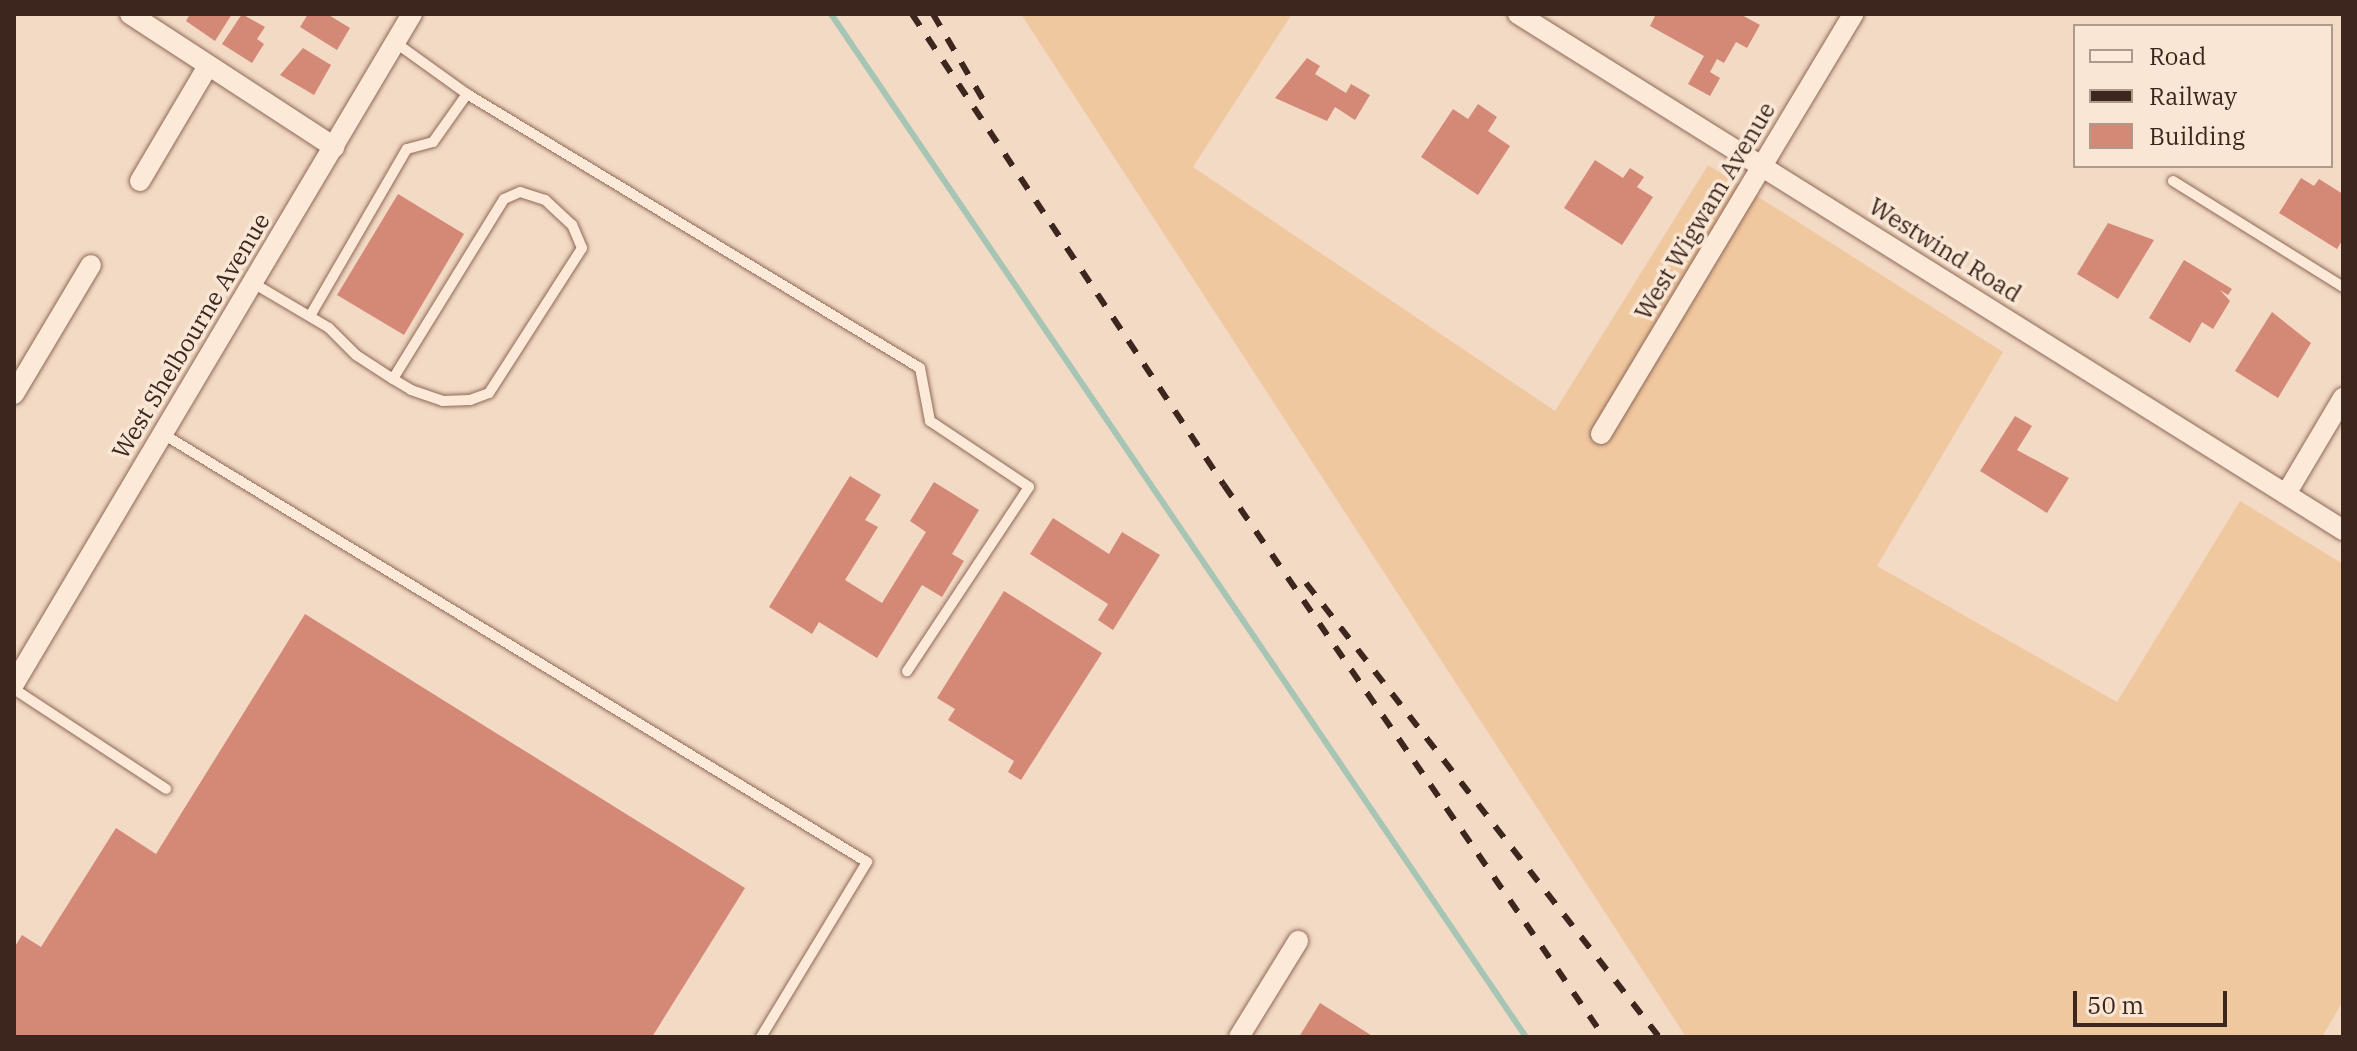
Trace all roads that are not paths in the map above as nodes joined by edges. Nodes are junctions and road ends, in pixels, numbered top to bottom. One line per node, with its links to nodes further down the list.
1 (130, 14): 6 (street)
2 (412, 14): 5 (street, West Shelbourne Avenue)
3 (1518, 14): 9 (street, Westwind Road)
4 (1853, 14): 9 (street, West Wigwam Avenue)
5 (396, 43): 7 (lane); 8 (street, West Shelbourne Avenue)
6 (208, 66): 8 (street); 10 (street)
7 (467, 94): 15 (lane); 23 (lane)
8 (334, 147): 13 (street, West Shelbourne Avenue)
9 (1763, 166): 20 (street, West Wigwam Avenue); 21 (street, Westwind Road)
10 (140, 181)
11 (2173, 181): 14 (lane)
12 (91, 265): 17 (street)
13 (253, 283): 15 (lane); 19 (street, West Shelbourne Avenue)
14 (2343, 287)
15 (310, 316): 16 (lane)
16 (393, 379): 16 (lane)
17 (14, 394)
18 (2343, 398): 21 (street)
19 (163, 434): 24 (street, West Shelbourne Avenue); 27 (lane)
20 (1601, 434)
21 (2286, 494): 22 (street, Westwind Road)
22 (2343, 530)
23 (907, 671)
24 (14, 687): 25 (lane)
25 (166, 789)
26 (1298, 941): 28 (street)
27 (761, 1037)
28 (1239, 1037)

